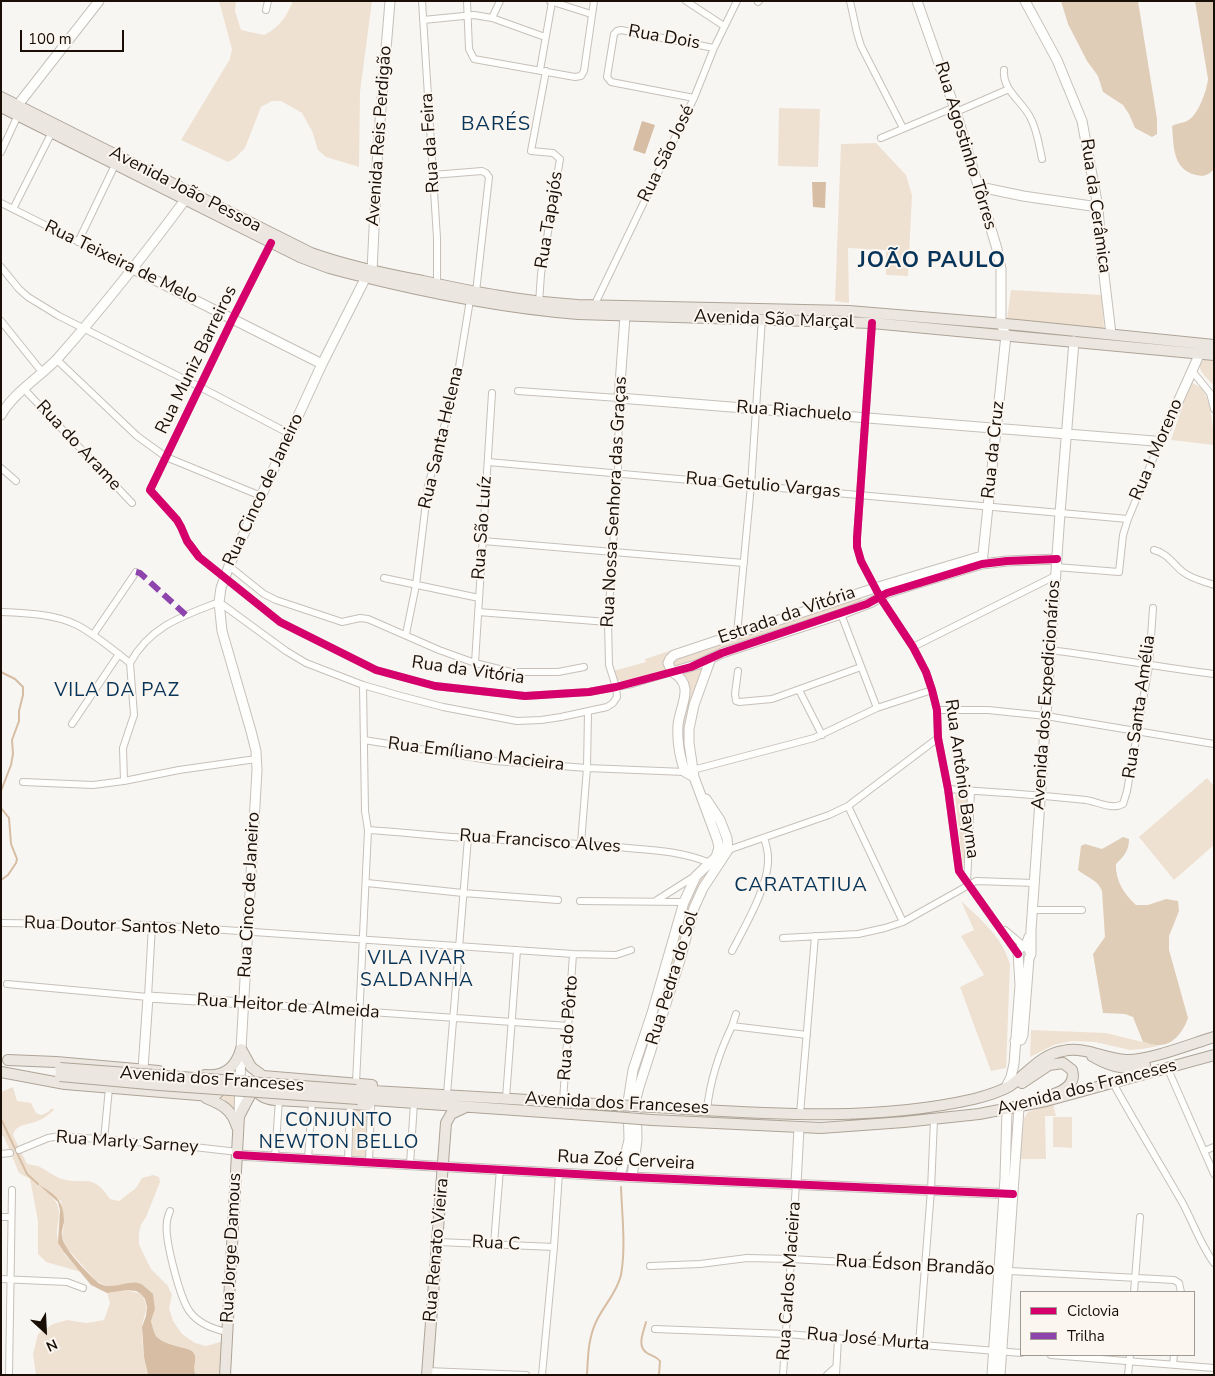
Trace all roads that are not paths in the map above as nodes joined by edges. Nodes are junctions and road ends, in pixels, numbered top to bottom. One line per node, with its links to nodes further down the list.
1 (99, 1): 30 (street)
2 (268, 1): 15 (street)
3 (384, 1): 47 (street, Avenida Reis Perdigão)
4 (390, 1): 47 (street, Avenida Reis Perdigão)
5 (422, 1): 19 (street, Rua da Feira)
6 (467, 1): 17 (street)
7 (500, 1): 18 (street)
8 (594, 1): 16 (street)
9 (686, 1): 20 (street)
10 (737, 1): 20 (street, Rua São José)
11 (850, 1): 31 (street)
12 (917, 1): 29 (street, Rua Agostinho Tôrres)
13 (1025, 1): 41 (street, Rua da Cerâmica)
14 (551, 2): 16 (street); 21 (street, Rua Tapajós)
15 (266, 10)
16 (591, 14): 24 (street)
17 (468, 15): 18 (street); 19 (street); 24 (street)
18 (492, 18): 21 (street)
19 (423, 20): 37 (street, Rua da Feira)
20 (724, 26): 22 (street, Rua São José)
21 (545, 37): 24 (street, Rua Tapajós)
22 (714, 48): 27 (street, Rua São José); 27 (street, Rua Dois)
23 (1004, 70): 25 (street)
24 (543, 71): 50 (street, Rua Tapajós)
25 (1009, 89): 29 (street); 35 (street)
26 (1, 98): 30 (main road, Avenida João Pessoa)
27 (694, 98): 51 (street, Rua São José)
28 (1, 107): 30 (main road, Avenida João Pessoa)
29 (955, 110): 31 (street); 38 (street, Rua Agostinho Tôrres)
30 (18, 111): 32 (main road, Avenida João Pessoa); 34 (street); 47 (main road, Avenida João Pessoa)
31 (903, 128): 33 (street)
32 (52, 132): 36 (main road, Avenida João Pessoa); 42 (street)
33 (881, 138)
34 (1, 152)
35 (1042, 159)
36 (115, 165): 39 (main road, Avenida João Pessoa); 43 (street)
37 (432, 176): 48 (street, Rua da Feira); 49 (street, Rua Santa Helena)
38 (980, 187): 41 (street); 57 (street, Rua Agostinho Tôrres)
39 (185, 200): 44 (main road, Avenida João Pessoa); 46 (street)
40 (1, 203): 42 (street, Rua Teixeira de Melo)
41 (1098, 207): 59 (street, Rua da Cerâmica)
42 (13, 208): 43 (street, Rua Teixeira de Melo)
43 (78, 242): 46 (street, Rua Teixeira de Melo)
44 (271, 243): 47 (main road, Avenida João Pessoa); 53 (street, Rua Muniz Barreiros)
45 (1, 268): 58 (street)
46 (133, 269): 53 (street, Rua Teixeira de Melo); 58 (street)
47 (367, 272): 48 (main road, Avenida São Marçal); 49 (main road, Avenida São Marçal); 66 (street, Rua Cinco de Janeiro)
48 (437, 284): 49 (main road, Avenida São Marçal)
49 (473, 296): 50 (main road, Avenida São Marçal); 52 (main road, Avenida São Marçal); 106 (street, Rua Santa Helena)
50 (539, 303): 51 (main road, Avenida São Marçal)
51 (594, 306): 57 (main road, Avenida São Marçal)
52 (625, 316): 54 (main road, Avenida São Marçal); 73 (street, Rua Nossa Senhora das Graças)
53 (233, 318): 66 (street, Rua Teixeira de Melo); 69 (street, Rua Muniz Barreiros)
54 (762, 318): 56 (main road, Avenida São Marçal); 75 (street)
55 (1, 321): 68 (street)
56 (872, 322): 60 (main road, Avenida São Marçal); 77 (street, Rua Antônio Bayma)
57 (1001, 324): 59 (main road, Avenida São Marçal); 60 (street)
58 (82, 328): 65 (street); 69 (street)
59 (1111, 334): 62 (main road, Avenida São Marçal)
60 (1006, 335): 61 (main road, Avenida São Marçal); 78 (street, Rua da Cruz)
61 (1074, 342): 63 (main road, Avenida São Marçal); 79 (street, Avenida dos Expedicionários)
62 (1214, 345)
63 (1200, 353): 64 (main road, Avenida São Marçal); 67 (street, Rua J Moreno)
64 (1214, 355)
65 (56, 359): 68 (street); 82 (street)
66 (322, 364): 80 (street, Rua Cinco de Janeiro)
67 (1192, 371): 74 (street); 81 (street, Rua J Moreno)
68 (42, 372): 70 (street)
69 (200, 386): 80 (street); 82 (street, Rua Muniz Barreiros)
70 (24, 389): 76 (street); 90 (street, Rua do Arame)
71 (518, 391): 73 (street, Rua Riachuelo)
72 (492, 393): 83 (street, Rua São Luíz)
73 (619, 398): 75 (street, Rua Riachuelo); 85 (street, Rua Nossa Senhora das Graças)
74 (1214, 409)
75 (756, 410): 77 (street, Rua Riachuelo); 87 (street)
76 (2, 412)
77 (865, 417): 78 (street, Rua Riachuelo); 88 (street, Rua Antônio Bayma)
78 (996, 428): 79 (street, Rua Riachuelo); 91 (street, Rua da Cruz)
79 (1066, 433): 81 (street, Rua Riachuelo); 92 (street, Avenida dos Expedicionários)
80 (290, 434): 89 (street, Rua Cinco de Janeiro)
81 (1157, 442): 93 (street, Rua J Moreno)
82 (166, 457): 89 (street); 103 (street, Rua Muniz Barreiros)
83 (488, 462): 85 (street, Rua Getulio Vargas); 94 (street, Rua São Luíz)
84 (1, 468): 86 (street)
85 (618, 473): 87 (street, Rua Getulio Vargas); 97 (street, Rua Nossa Senhora das Graças)
86 (16, 481)
87 (751, 485): 88 (street, Rua Getulio Vargas); 99 (street)
88 (860, 495): 91 (street, Rua Getulio Vargas); 107 (street, Rua Antônio Bayma)
89 (261, 496): 100 (street, Rua Cinco de Janeiro)
90 (132, 503)
91 (988, 506): 92 (street, Rua Getulio Vargas); 98 (street, Rua da Cruz)
92 (1060, 513): 93 (street, Rua Getulio Vargas); 101 (street, Avenida dos Expedicionários)
93 (1128, 519): 95 (street, Rua J Moreno)
94 (483, 541): 97 (street); 109 (street, Rua São Luíz)
95 (1122, 548): 101 (street, Estrada da Vitória)
96 (1154, 550): 105 (street)
97 (611, 552): 99 (street); 115 (street, Rua Nossa Senhora das Graças)
98 (982, 560): 101 (street, Estrada da Vitória); 107 (street, Estrada da Vitória); 108 (street, Estrada da Vitória)
99 (744, 563): 117 (street)
100 (229, 566): 103 (street, Rua Cinco de Janeiro); 116 (street)
101 (1056, 567): 119 (street); 120 (street, Avenida dos Expedicionários)
102 (136, 572): 118 (street)
103 (225, 577): 110 (street, Rua Cinco de Janeiro); 132 (street, Rua da Vitória)
104 (384, 578): 106 (street)
105 (1214, 584)
106 (416, 585): 109 (street); 116 (street, Rua Santa Helena)
107 (876, 588): 108 (street, Rua Antônio Bayma); 117 (street, Estrada da Vitória)
108 (880, 597): 114 (street, Estrada da Vitória); 119 (street, Rua Antônio Bayma)
109 (479, 598): 113 (street, Rua São Luíz)
110 (219, 602): 123 (street); 131 (street); 145 (street, Rua Cinco de Janeiro)
111 (1153, 608): 125 (street, Rua Santa Amélia)
112 (1, 612): 118 (street)
113 (478, 612): 115 (street); 124 (street, Rua São Luíz)
114 (841, 614): 122 (street, Estrada da Vitória); 126 (street)
115 (608, 622): 132 (street, Rua Nossa Senhora das Graças)
116 (406, 634): 124 (street)
117 (737, 634): 129 (street, Estrada da Vitória)
118 (94, 635): 121 (street)
119 (913, 648): 134 (street, Rua Antônio Bayma)
120 (1050, 650): 125 (street); 138 (street, Avenida dos Expedicionários)
121 (119, 654): 123 (street); 139 (street)
122 (711, 658): 129 (street, Estrada da Vitória); 147 (street)
123 (130, 662): 148 (street)
124 (475, 663): 127 (street)
125 (1149, 666): 130 (street); 140 (street, Rua Santa Amélia)
126 (861, 667): 133 (street); 135 (street)
127 (584, 668)
128 (738, 671): 133 (street)
129 (672, 672): 132 (street, Rua da Vitória); 147 (street)
130 (1214, 674)
131 (363, 686): 137 (street); 143 (street)
132 (616, 687): 137 (street)
133 (799, 690): 141 (street)
134 (932, 690): 135 (street, Rua Emíliano Macieira); 136 (street, Rua Antônio Bayma)
135 (877, 708): 141 (street, Rua Emíliano Macieira)
136 (936, 710): 138 (street); 142 (street, Rua Antônio Bayma)
137 (588, 712): 146 (street)
138 (1046, 716): 140 (street); 153 (street, Avenida dos Expedicionários)
139 (72, 724)
140 (1137, 730): 144 (street); 153 (street, Rua Santa Amélia)
141 (822, 735): 147 (street, Rua Emíliano Macieira)
142 (938, 738): 150 (street, Rua Antônio Bayma); 154 (street)
143 (364, 740): 146 (street, Rua Emíliano Macieira); 155 (street)
144 (1214, 744)
145 (256, 758): 148 (street); 176 (street, Rua Cinco de Janeiro)
146 (587, 768): 147 (street, Rua Emíliano Macieira); 158 (street)
147 (691, 773): 152 (street)
148 (124, 781): 149 (street)
149 (23, 782)
150 (948, 789): 151 (street); 164 (street, Rua Antônio Bayma)
151 (971, 790): 153 (street); 164 (street)
152 (701, 793): 159 (street); 160 (street)
153 (1040, 795): 163 (street, Avenida dos Expedicionários)
154 (848, 806): 157 (street); 173 (street)
155 (368, 830): 156 (street, Rua Francisco Alves); 162 (street)
156 (468, 838): 158 (street, Rua Francisco Alves); 165 (street)
157 (764, 838): 159 (street); 183 (street)
158 (581, 843): 160 (street, Rua Francisco Alves)
159 (728, 850): 160 (street, Rua Pedra do Sol)
160 (715, 860): 161 (street, Rua Pedra do Sol); 198 (street, Rua Pedra do Sol)
161 (696, 876): 168 (street); 169 (street, Rua Pedra do Sol)
162 (367, 883): 165 (street); 179 (street)
163 (1034, 883): 164 (street); 170 (street, Avenida dos Expedicionários)
164 (968, 885): 172 (street, Rua Antônio Bayma); 173 (street)
165 (463, 893): 166 (street); 180 (street)
166 (558, 900)
167 (580, 901): 168 (street)
168 (656, 901): 169 (street)
169 (684, 902): 193 (street, Rua Pedra do Sol)
170 (1032, 910): 171 (street); 184 (street, Avenida dos Expedicionários)
171 (1082, 910)
172 (992, 920): 184 (street, Rua Antônio Bayma); 186 (street, Rua Antônio Bayma)
173 (903, 922): 177 (street)
174 (1, 923): 175 (street, Rua Doutor Santos Neto)
175 (152, 925): 176 (street, Rua Doutor Santos Neto); 188 (street)
176 (248, 932): 179 (street, Rua Doutor Santos Neto); 189 (street, Rua Cinco de Janeiro)
177 (815, 936): 178 (street); 197 (street)
178 (783, 938)
179 (364, 939): 180 (street, Rua Doutor Santos Neto); 190 (street)
180 (459, 946): 181 (street, Rua Doutor Santos Neto); 192 (street)
181 (517, 950): 185 (street, Rua Doutor Santos Neto); 194 (street)
182 (631, 950): 185 (street, Rua Doutor Santos Neto)
183 (732, 951)
184 (1027, 951): 186 (street); 200 (street, Avenida dos Expedicionários)
185 (574, 954): 195 (street, Rua do Pôrto)
186 (1018, 956): 200 (street, Avenida dos Expedicionários)
187 (7, 984): 188 (street, Rua Heitor de Almeida)
188 (148, 997): 189 (street, Rua Heitor de Almeida); 207 (street)
189 (244, 1003): 190 (street, Rua Heitor de Almeida); 202 (street, Rua Cinco de Janeiro)
190 (360, 1012): 192 (street, Rua Heitor de Almeida); 216 (street)
191 (736, 1014): 196 (street)
192 (453, 1018): 194 (street, Rua Heitor de Almeida); 217 (street)
193 (650, 1018): 198 (street); 252 (street, Rua Pedra do Sol)
194 (512, 1022): 195 (street, Rua Heitor de Almeida); 220 (street)
195 (569, 1026): 223 (street, Rua do Pôrto)
196 (732, 1026): 197 (street); 228 (street)
197 (807, 1035): 230 (street)
198 (656, 1036): 253 (street, Rua Pedra do Sol)
199 (1214, 1037): 203 (main road, Avenida dos Franceses)
200 (1015, 1041): 215 (street, Avenida dos Expedicionários)
201 (1214, 1043): 203 (main road)
202 (241, 1049): 210 (main road); 211 (main road); 232 (street, Rua Jorge Damous)
203 (1075, 1050): 215 (main road, Avenida dos Franceses)
204 (1214, 1055): 206 (main road, Avenida dos Franceses)
205 (4, 1060): 207 (main road); 209 (main road, Avenida dos Franceses)
206 (1167, 1068): 212 (main road, Avenida dos Franceses); 239 (street)
207 (143, 1069): 210 (main road)
208 (1, 1072): 209 (main road, Avenida dos Franceses); 214 (main road)
209 (60, 1072): 216 (main road, Avenida dos Franceses, bridge)
210 (212, 1076): 218 (main road)
211 (274, 1077): 213 (main road); 216 (main road)
212 (1112, 1083): 227 (main road, Avenida dos Franceses); 266 (street)
213 (258, 1084): 221 (main road); 232 (main road)
214 (109, 1088): 218 (main road); 236 (street)
215 (1005, 1089): 219 (main road, Avenida dos Franceses)
216 (355, 1094): 217 (main road, Avenida dos Franceses); 222 (main road); 224 (main road, Avenida dos Franceses); 225 (main road); 245 (street)
217 (447, 1094): 220 (main road, Avenida dos Franceses)
218 (200, 1095): 235 (main road)
219 (986, 1095): 230 (main road, Avenida dos Franceses); 231 (main road)
220 (506, 1098): 223 (main road, Avenida dos Franceses)
221 (279, 1100): 222 (main road); 243 (street)
222 (312, 1102): 244 (street)
223 (563, 1102): 228 (main road, Avenida dos Franceses, bridge)
224 (414, 1103): 225 (main road); 226 (main road, Avenida dos Franceses); 247 (street)
225 (371, 1105): 246 (street)
226 (466, 1107): 234 (main road, Avenida dos Franceses, bridge); 248 (main road, Rua Renato Vieira)
227 (1019, 1108): 229 (main road, Avenida dos Franceses); 257 (street)
228 (707, 1110): 230 (main road, Avenida dos Franceses)
229 (1007, 1110): 231 (main road, Avenida dos Franceses); 257 (street)
230 (800, 1114)
231 (979, 1114): 233 (main road, Avenida dos Franceses)
232 (239, 1116): 235 (main road, Rua Jorge Damous)
233 (934, 1119): 234 (main road, Avenida dos Franceses); 256 (street)
234 (799, 1128): 254 (street, Rua Carlos Macieira)
235 (239, 1131): 242 (main road, Rua Jorge Damous)
236 (104, 1140): 238 (street, Rua Marly Sarney); 242 (street, Rua Marly Sarney)
237 (1214, 1147): 239 (street)
238 (19, 1150)
239 (1204, 1151): 251 (street)
240 (10, 1153): 241 (street)
241 (1, 1154)
242 (238, 1154): 243 (street, Rua Zoé Cerveira); 277 (main road, Rua Jorge Damous)
243 (275, 1157): 244 (street, Rua Zoé Cerveira)
244 (308, 1159): 245 (street, Rua Zoé Cerveira)
245 (348, 1161): 246 (street, Rua Zoé Cerveira)
246 (369, 1162): 247 (street, Rua Zoé Cerveira)
247 (410, 1164): 248 (street, Rua Zoé Cerveira)
248 (444, 1166): 249 (street, Rua Zoé Cerveira); 262 (main road, Rua Renato Vieira)
249 (500, 1169): 250 (street, Rua Zoé Cerveira); 263 (street)
250 (559, 1173): 252 (street, Rua Zoé Cerveira); 264 (street)
251 (1214, 1174)
252 (620, 1176): 253 (street, Rua Zoé Cerveira)
253 (632, 1177): 254 (street, Rua Zoé Cerveira)
254 (796, 1184): 256 (street, Rua Zoé Cerveira); 265 (street, Rua Carlos Macieira)
255 (12, 1190): 260 (street)
256 (931, 1190): 257 (street, Rua Zoé Cerveira); 268 (street)
257 (1008, 1194): 269 (street)
258 (170, 1211): 277 (street)
259 (1, 1217): 260 (street)
260 (10, 1217): 272 (street)
261 (1140, 1217): 270 (street)
262 (438, 1242): 263 (street, Rua C); 289 (main road, Rua Renato Vieira)
263 (494, 1244): 264 (street, Rua C)
264 (554, 1247): 293 (street)
265 (791, 1259): 267 (street, Rua Édson Brandão); 268 (street, Rua Édson Brandão); 278 (street, Rua Carlos Macieira)
266 (1214, 1263)
267 (650, 1266)
268 (925, 1266): 269 (street, Rua Édson Brandão); 280 (street)
269 (1003, 1270): 270 (street, Rua Édson Brandão); 281 (street)
270 (1135, 1278): 274 (street); 275 (street, Rua Édson Brandão)
271 (1, 1279): 272 (street)
272 (11, 1279): 273 (street); 290 (street)
273 (82, 1288)
274 (1134, 1291)
275 (1180, 1291)
276 (655, 1329): 278 (street, Rua José Murta)
277 (227, 1332): 291 (main road, Rua Jorge Damous)
278 (786, 1334): 279 (street, Rua José Murta); 294 (street, Rua Carlos Macieira)
279 (838, 1338): 280 (street, Rua José Murta); 287 (street)
280 (918, 1344): 281 (street, Rua José Murta)
281 (998, 1351): 282 (street, Rua José Murta); 297 (street); 298 (street)
282 (1020, 1352)
283 (1077, 1356): 285 (street)
284 (1174, 1356): 286 (street)
285 (1130, 1358): 286 (street); 299 (street)
286 (1173, 1364): 288 (street)
287 (836, 1367): 295 (street); 296 (street)
288 (1214, 1368)
289 (427, 1373): 292 (street)
290 (9, 1375)
291 (225, 1375)
292 (526, 1375)
293 (542, 1375)
294 (783, 1375)
295 (827, 1375)
296 (836, 1375)
297 (992, 1375)
298 (1000, 1375)
299 (1128, 1375)

